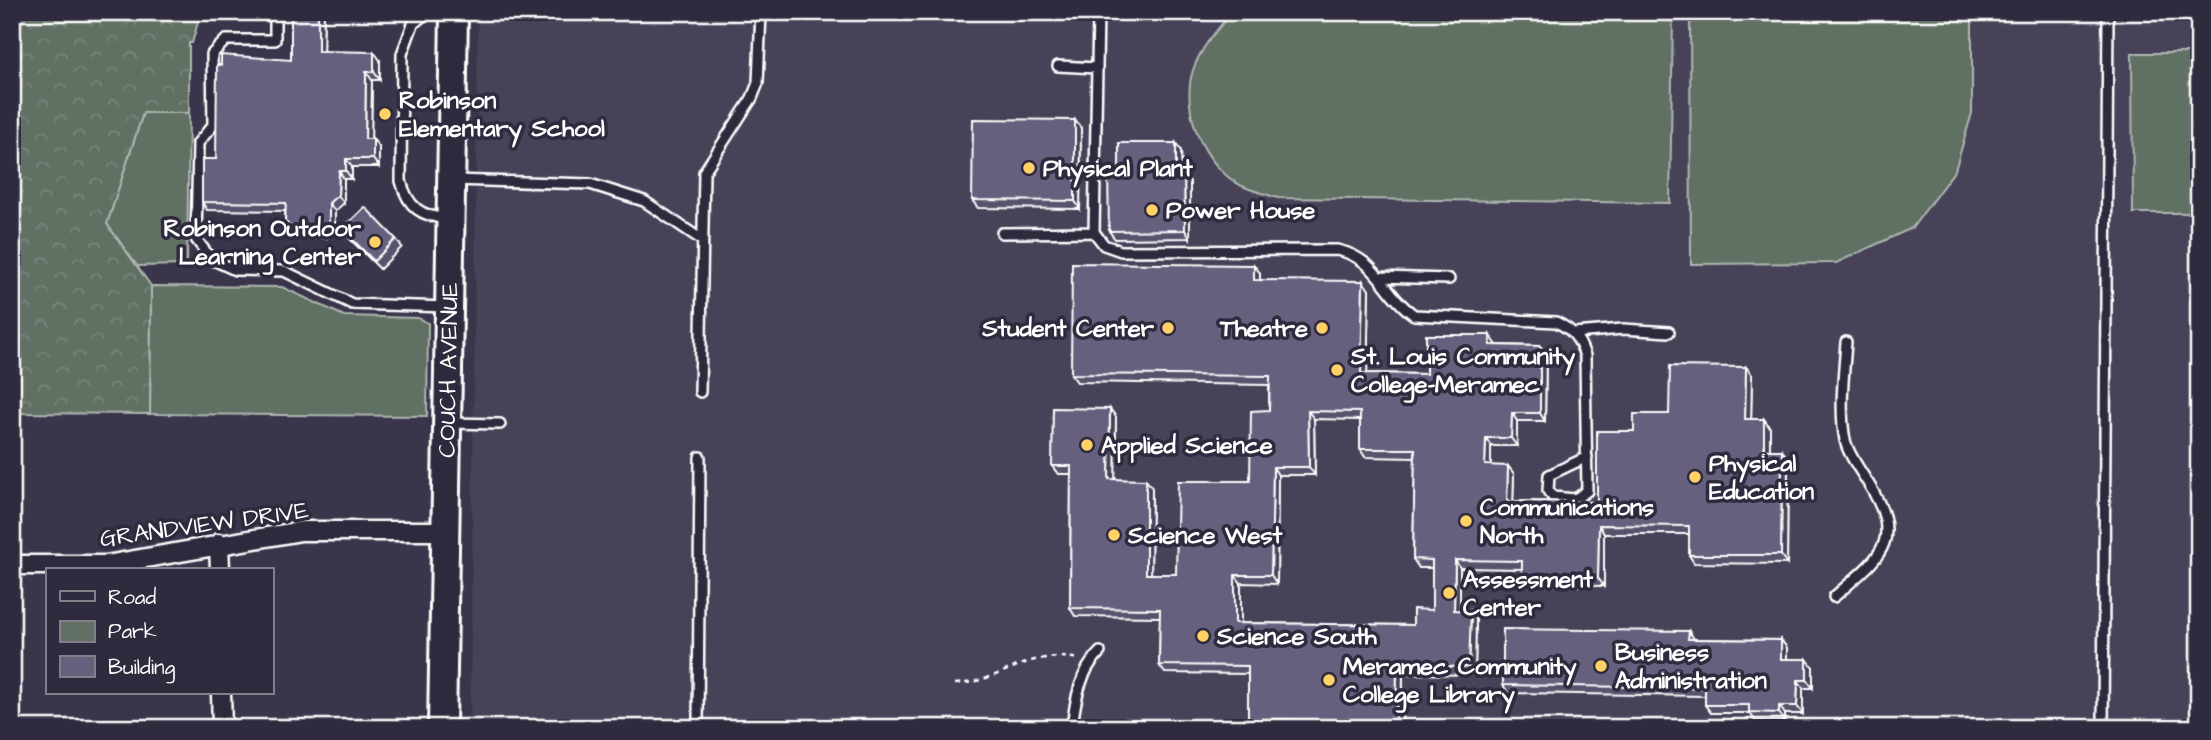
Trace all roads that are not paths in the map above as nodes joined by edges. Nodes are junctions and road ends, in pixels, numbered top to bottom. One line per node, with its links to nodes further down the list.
1 (275, 12): 16 (lane)
2 (427, 12): 10 (lane)
3 (454, 12): 9 (street, COUCH AVENUE)
4 (761, 12): 13 (lane)
5 (1098, 12): 8 (lane)
6 (2108, 12): 36 (lane)
7 (1058, 66): 8 (lane)
8 (1097, 68): 11 (lane)
9 (451, 180): 10 (street, COUCH AVENUE); 13 (lane)
10 (450, 219): 16 (street, COUCH AVENUE)
11 (1094, 232): 12 (lane); 14 (lane)
12 (1002, 233)
13 (702, 240): 20 (lane)
14 (1380, 277): 15 (lane); 18 (lane)
15 (1449, 279)
16 (449, 307): 21 (street, COUCH AVENUE)
17 (1669, 332): 18 (lane)
18 (1574, 333): 24 (lane)
19 (1846, 342): 29 (lane)
20 (700, 392)
21 (447, 424): 22 (lane); 25 (street, COUCH AVENUE)
22 (500, 424)
23 (701, 457): 34 (lane)
24 (1587, 457): 24 (lane)
25 (445, 531): 26 (street, GRANDVIEW DRIVE); 33 (street, COUCH AVENUE)
26 (219, 543): 27 (street, GRANDVIEW DRIVE); 28 (street)
27 (12, 565)
28 (220, 568)
29 (1834, 597)
30 (1100, 652): 35 (lane)
31 (221, 694): 32 (street)
32 (222, 728)
33 (442, 728)
34 (698, 728)
35 (1072, 728)
36 (2103, 728)

